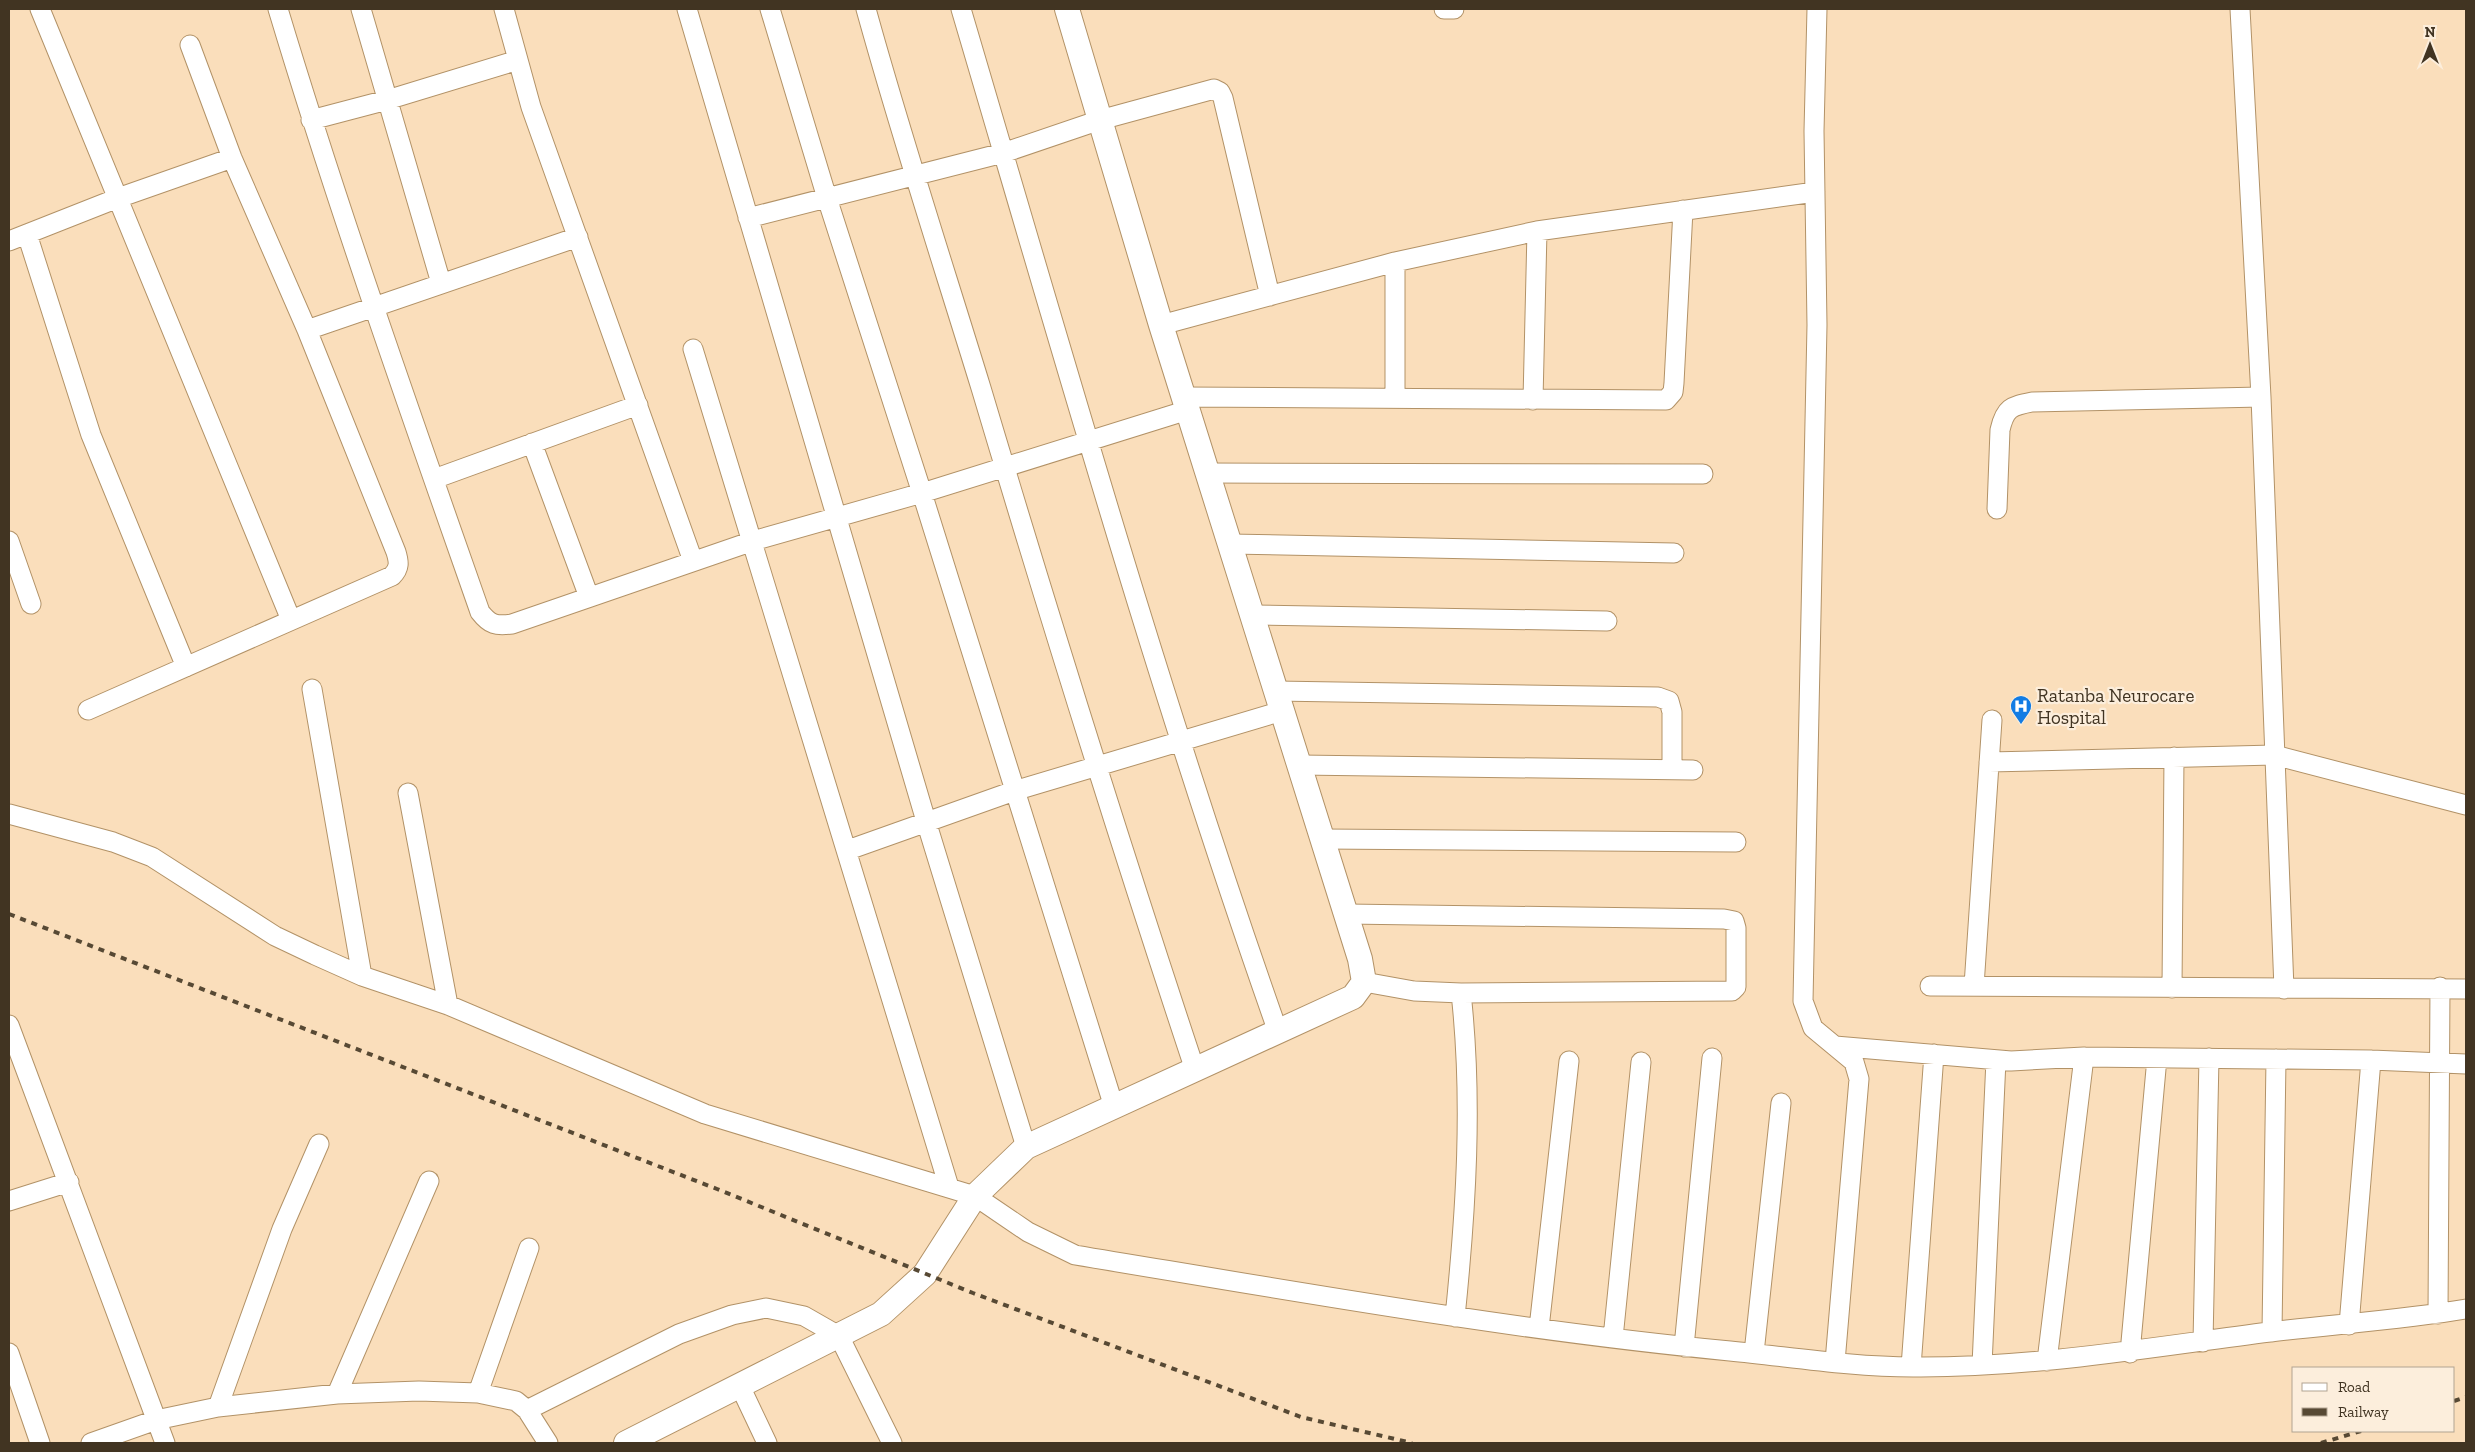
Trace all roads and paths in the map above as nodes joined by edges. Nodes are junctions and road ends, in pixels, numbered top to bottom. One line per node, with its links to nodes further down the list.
1 (40, 9): 23 (street)
2 (278, 9): 17 (street)
3 (361, 9): 16 (street)
4 (504, 9): 15 (street)
5 (687, 9): 26 (street)
6 (770, 9): 24 (street)
7 (866, 9): 21 (street)
8 (961, 9): 19 (street)
9 (1067, 9): 18 (street)
10 (1444, 9): 11 (street)
11 (1454, 9)
12 (1817, 9): 22 (street)
13 (2240, 9): 38 (street)
14 (190, 45): 20 (street)
15 (518, 60): 16 (street); 29 (street)
16 (387, 100): 17 (street); 32 (street)
17 (311, 120): 34 (street)
18 (1100, 120): 19 (street); 33 (street); 35 (street)
19 (1003, 153): 21 (street); 43 (street)
20 (232, 158): 23 (street); 36 (street)
21 (914, 177): 24 (street); 45 (street)
22 (1815, 192): 25 (street); 96 (street)
23 (118, 198): 28 (street); 60 (street)
24 (827, 198): 26 (street); 49 (street)
25 (1683, 210): 27 (street); 40 (street)
26 (748, 218): 51 (street)
27 (1537, 231): 31 (street); 40 (street)
28 (27, 234): 30 (street); 62 (street)
29 (578, 237): 32 (street); 42 (street)
30 (9, 241)
31 (1396, 262): 33 (street); 39 (street)
32 (441, 283): 34 (street)
33 (1270, 296): 35 (street)
34 (373, 306): 36 (street); 48 (street)
35 (1161, 325): 41 (street)
36 (307, 330): 60 (street)
37 (694, 349): 53 (street)
38 (2260, 397): 50 (street); 68 (street)
39 (1395, 398): 40 (street); 41 (street)
40 (1533, 400)
41 (1186, 404): 43 (street); 46 (street)
42 (638, 405): 44 (street); 56 (street)
43 (1088, 441): 45 (street); 67 (street)
44 (532, 443): 48 (street); 57 (street)
45 (1003, 466): 49 (street); 72 (street)
46 (1207, 473): 47 (street); 54 (street)
47 (1703, 474)
48 (434, 479): 57 (street)
49 (922, 493): 51 (street); 75 (street)
50 (1997, 509)
51 (836, 517): 53 (street); 79 (street)
52 (9, 541): 58 (street)
53 (753, 541): 56 (street); 82 (street)
54 (1230, 544): 55 (street); 59 (street)
55 (1674, 553)
56 (694, 561): 57 (street)
57 (589, 597)
58 (32, 604)
59 (1252, 615): 61 (street); 64 (street)
60 (291, 620): 62 (street)
61 (1607, 621)
62 (186, 667): 65 (street)
63 (312, 689): 84 (street)
64 (1278, 701): 67 (street); 71 (street); 73 (street)
65 (88, 710)
66 (1992, 720): 70 (street)
67 (1182, 742): 72 (street); 95 (street)
68 (2274, 755): 69 (street); 77 (street); 90 (street)
69 (2174, 757): 70 (street); 88 (street)
70 (1989, 762): 87 (street)
71 (1299, 766): 73 (street); 80 (street)
72 (1098, 768): 75 (street); 109 (street)
73 (1672, 769): 74 (street)
74 (1693, 770)
75 (1014, 792): 79 (street); 111 (street)
76 (408, 793): 93 (street)
77 (2466, 805)
78 (9, 814): 84 (street)
79 (926, 821): 82 (street); 113 (street)
80 (1322, 838): 81 (street); 83 (street)
81 (1736, 842)
82 (848, 850): 116 (street)
83 (1346, 914): 85 (street); 92 (street)
84 (362, 976): 93 (street)
85 (1364, 982): 92 (street); 95 (street)
86 (1930, 986): 87 (street)
87 (1974, 986): 88 (street)
88 (2172, 988): 90 (street)
89 (2440, 988): 90 (street); 91 (street); 107 (street)
90 (2284, 989)
91 (2466, 989)
92 (1461, 994): 122 (street)
93 (448, 1005): 116 (street)
94 (9, 1025): 115 (street)
95 (1278, 1032): 109 (street)
96 (1834, 1046): 97 (street); 134 (street)
97 (1934, 1054): 103 (street); 136 (street)
98 (2084, 1057): 100 (street); 103 (street); 133 (street)
99 (1712, 1058): 129 (street)
100 (2157, 1058): 101 (street); 132 (street)
101 (2209, 1058): 102 (street); 128 (street)
102 (2276, 1059): 104 (street); 125 (street)
103 (1996, 1060): 135 (street)
104 (2371, 1060): 107 (street); 123 (street)
105 (1568, 1061): 124 (street)
106 (1641, 1062): 127 (street)
107 (2440, 1064): 108 (street); 121 (street)
108 (2466, 1064)
109 (1195, 1070): 111 (street)
110 (1781, 1103): 131 (street)
111 (1114, 1107): 113 (street)
112 (319, 1144): 140 (street)
113 (1026, 1147): 117 (street)
114 (428, 1181): 139 (street)
115 (68, 1182): 118 (street); 142 (street)
116 (949, 1187): 117 (street)
117 (975, 1196): 122 (street); 126 (street)
118 (9, 1201)
119 (529, 1248): 138 (street)
120 (2466, 1309): 121 (street)
121 (2438, 1314): 123 (street)
122 (1455, 1317): 124 (street)
123 (2348, 1325): 125 (street)
124 (1539, 1328): 127 (street)
125 (2272, 1332): 128 (street)
126 (839, 1336): 137 (street); 141 (street); 149 (street)
127 (1613, 1338): 129 (street)
128 (2203, 1342): 132 (street)
129 (1684, 1346): 131 (street)
130 (9, 1353): 143 (street)
131 (1754, 1353): 134 (street)
132 (2130, 1353): 133 (street)
133 (2047, 1361): 135 (street)
134 (1835, 1362): 136 (street)
135 (1982, 1366): 136 (street)
136 (1911, 1367)
137 (740, 1386): 147 (street); 148 (street)
138 (478, 1393): 139 (street); 141 (street)
139 (337, 1394): 140 (street)
140 (218, 1407): 142 (street)
141 (526, 1410): 146 (street)
142 (156, 1420): 144 (street); 145 (street)
143 (40, 1443)
144 (91, 1443)
145 (165, 1443)
146 (548, 1443)
147 (626, 1443)
148 (767, 1443)
149 (892, 1443)

